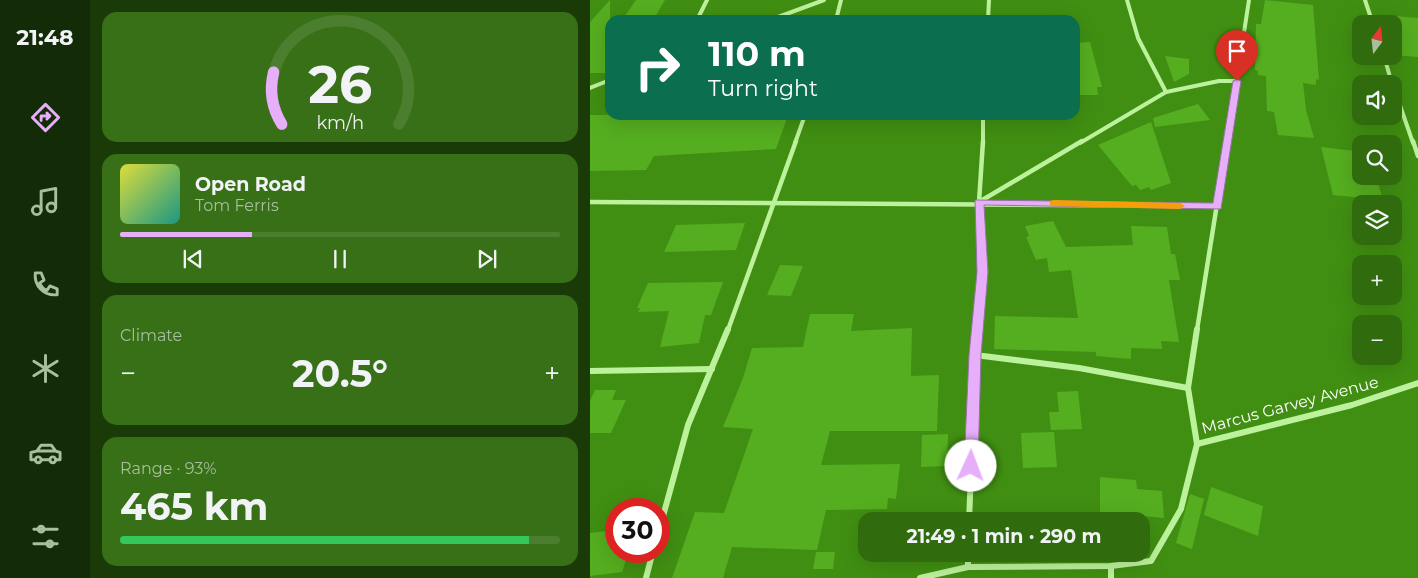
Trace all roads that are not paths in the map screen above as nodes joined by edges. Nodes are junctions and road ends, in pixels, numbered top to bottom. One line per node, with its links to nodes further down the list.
1 (707, 0): 8 (street)
2 (824, 0): 9 (street)
3 (841, 0): 10 (street)
4 (989, 0): 11 (street)
5 (1127, 0): 16 (street)
6 (1249, 0): 13 (street)
7 (1365, 0): 12 (street)
8 (700, 15)
9 (784, 15)
10 (837, 15)
11 (988, 15)
12 (1370, 15)
13 (1237, 81): 16 (street); 24 (street)
14 (605, 82): 15 (street)
15 (590, 88)
16 (1166, 92): 22 (street)
17 (1402, 111): 20 (street)
18 (803, 120): 23 (street)
19 (983, 120): 22 (street)
20 (1418, 156)
21 (590, 202): 23 (street)
22 (979, 202): 23 (street); 24 (street); 25 (street)
23 (775, 204): 26 (street)
24 (1218, 206): 29 (street)
25 (975, 355): 29 (street); 32 (street)
26 (712, 369): 27 (street); 31 (street)
27 (590, 371)
28 (1418, 383): 30 (street, Marcus Garvey Avenue)
29 (1188, 388): 30 (street)
30 (1197, 444): 35 (street)
31 (668, 498)
32 (970, 512)
33 (968, 562): 36 (street)
34 (650, 563): 37 (street)
35 (1111, 566): 36 (street); 39 (street)
36 (968, 567): 38 (street)
37 (646, 578)
38 (920, 578)
39 (1111, 578)

